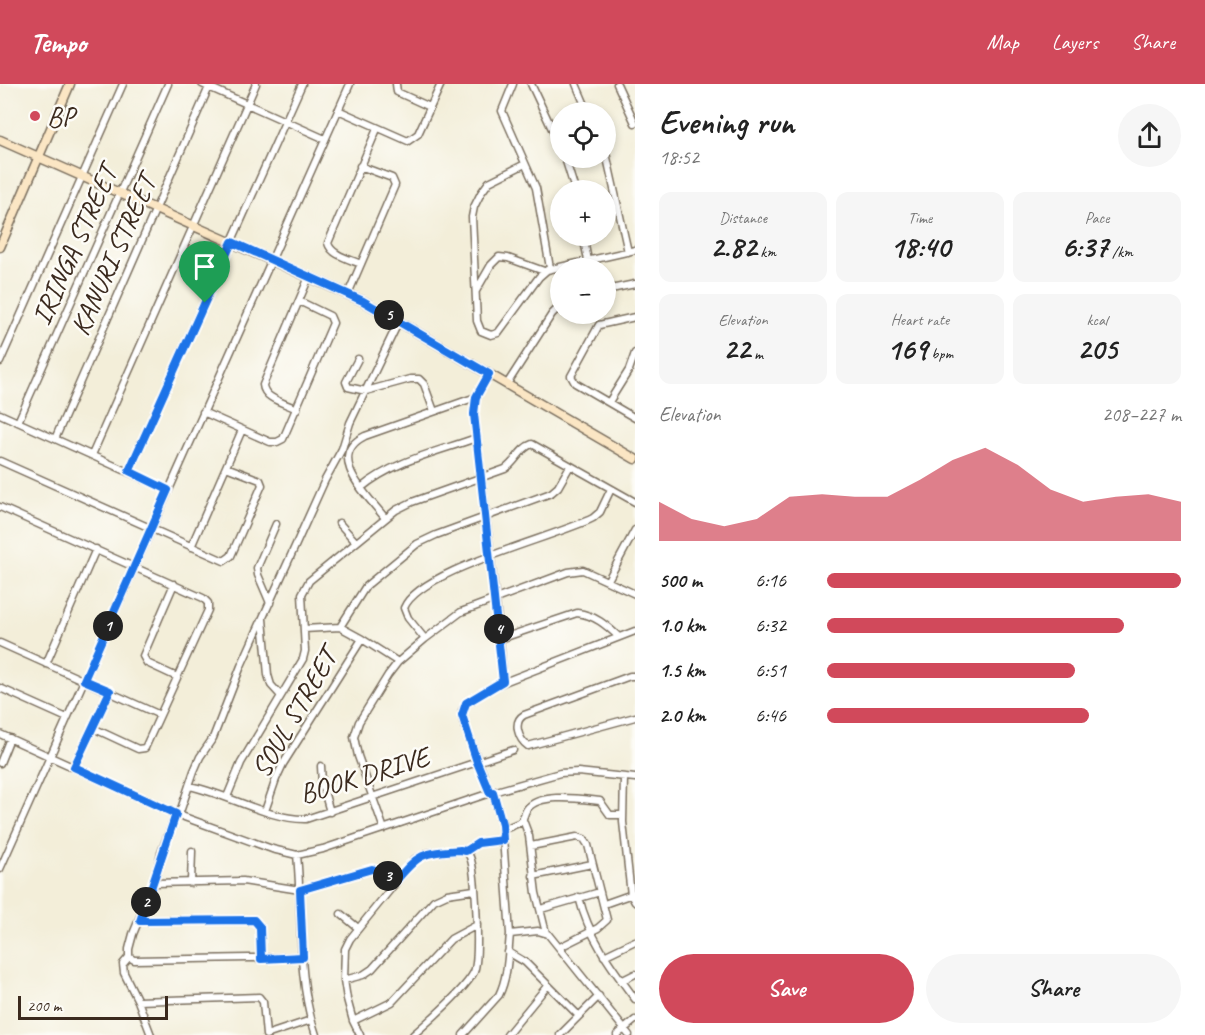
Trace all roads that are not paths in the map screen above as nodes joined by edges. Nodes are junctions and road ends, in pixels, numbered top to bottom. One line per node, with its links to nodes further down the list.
1 (70, 84): 25 (street)
2 (123, 84): 29 (street)
3 (168, 84): 30 (street, IRINGA STREET)
4 (202, 84): 14 (street)
5 (256, 84): 16 (street)
6 (302, 84): 19 (street)
7 (350, 84): 18 (street)
8 (396, 84): 17 (street)
9 (441, 84): 17 (street)
10 (513, 84): 26 (street)
11 (531, 84): 21 (street)
12 (576, 84): 15 (street)
13 (617, 84): 20 (street)
14 (209, 87): 16 (street); 31 (street, KANURI STREET)
15 (584, 102)
16 (248, 104): 19 (street); 32 (street)
17 (430, 107): 22 (street)
18 (338, 110): 22 (street); 23 (street)
19 (286, 122): 23 (street); 33 (street)
20 (635, 123)
21 (550, 125)
22 (377, 129): 27 (street)
23 (325, 139): 37 (street)
24 (0, 140): 25 (street)
25 (37, 156): 29 (street); 34 (street)
26 (525, 164): 40 (street); 44 (street)
27 (360, 166): 38 (street); 38 (street)
28 (610, 168): 35 (street)
29 (81, 176): 30 (street); 52 (street)
30 (119, 193): 31 (street); 63 (street, IRINGA STREET)
31 (156, 209): 32 (street); 66 (street, KANURI STREET)
32 (194, 227): 33 (street); 68 (street)
33 (232, 242): 37 (street); 73 (street)
34 (0, 247)
35 (631, 251): 36 (street)
36 (598, 258)
37 (271, 260): 41 (street); 60 (street)
38 (361, 264): 45 (street)
39 (550, 269): 40 (street)
40 (547, 270): 44 (street); 44 (street)
41 (309, 277): 45 (street); 46 (street)
42 (635, 284): 43 (street)
43 (616, 288)
44 (476, 291)
45 (348, 294): 49 (street)
46 (299, 301): 58 (street); 58 (street)
47 (550, 317): 54 (street)
48 (635, 317): 57 (street)
49 (399, 321): 53 (street); 55 (street)
50 (635, 353): 57 (street)
51 (358, 359): 55 (street)
52 (0, 362)
53 (489, 374): 54 (street); 56 (street)
54 (507, 384): 69 (street)
55 (366, 391): 59 (street); 67 (street)
56 (476, 397): 59 (street); 65 (street)
57 (609, 402): 62 (street)
58 (297, 409): 64 (street)
59 (434, 411): 67 (street)
60 (203, 412): 64 (street); 77 (street)
61 (0, 414): 63 (street)
62 (635, 418)
63 (18, 422): 66 (street)
64 (242, 430): 72 (street)
65 (476, 438): 74 (street); 75 (street)
66 (55, 439): 68 (street)
67 (346, 450): 75 (street); 95 (street)
68 (92, 455): 73 (street)
69 (635, 459)
70 (0, 461): 84 (street)
71 (570, 466): 74 (street); 76 (street); 80 (street)
72 (226, 467): 87 (street); 87 (street)
73 (129, 471): 77 (street)
74 (482, 477): 80 (street); 81 (street)
75 (361, 488): 81 (street)
76 (611, 489): 78 (street); 89 (street)
77 (168, 490): 84 (street)
78 (635, 502)
79 (0, 507): 88 (street)
80 (486, 517): 89 (street); 97 (street)
81 (385, 518): 86 (street)
82 (339, 523): 86 (street)
83 (276, 524): 95 (street)
84 (151, 529): 87 (street); 90 (street)
85 (635, 531): 91 (street)
86 (355, 541): 98 (street)
87 (191, 547)
88 (96, 549): 90 (street); 106 (street)
89 (490, 557): 94 (street); 102 (street)
90 (135, 566): 92 (street); 109 (street)
91 (608, 580): 93 (street); 94 (street)
92 (174, 585): 108 (street); 108 (street)
93 (635, 594)
94 (495, 598): 102 (street); 103 (street)
95 (270, 603): 96 (street)
96 (263, 618): 113 (street); 128 (street)
97 (340, 627): 98 (street); 101 (street)
98 (304, 629): 113 (street)
99 (635, 631): 100 (street)
100 (619, 637): 103 (street); 110 (street)
101 (362, 639): 105 (street); 132 (street, SOUL STREET)
102 (425, 639): 105 (street)
103 (500, 639): 110 (street)
104 (0, 643): 106 (street)
105 (398, 662): 131 (street)
106 (46, 664): 109 (street)
107 (635, 676): 115 (street)
108 (177, 677): 114 (street)
109 (84, 680): 112 (street); 116 (street)
110 (503, 681): 122 (street)
111 (0, 688): 116 (street)
112 (110, 691): 114 (street); 117 (street)
113 (281, 696): 130 (street)
114 (160, 715): 117 (street)
115 (635, 717)
116 (67, 718): 121 (street)
117 (93, 728): 125 (street)
118 (0, 734): 119 (street)
119 (10, 738): 121 (street); 123 (street)
120 (513, 750): 122 (street, BOOK DRIVE)
121 (50, 756): 125 (street); 145 (street)
122 (477, 762): 129 (street); 131 (street, BOOK DRIVE)
123 (0, 763)
124 (321, 766): 133 (street)
125 (74, 767): 134 (street)
126 (624, 777): 127 (street); 129 (street); 135 (street)
127 (635, 778)
128 (189, 786): 130 (street, BOOK DRIVE); 134 (street)
129 (492, 793): 137 (street); 138 (street)
130 (227, 797): 132 (street, BOOK DRIVE)
131 (373, 797): 133 (street, BOOK DRIVE); 137 (street)
132 (265, 811): 133 (street, BOOK DRIVE)
133 (330, 812)
134 (177, 814): 143 (street); 148 (street)
135 (623, 815): 136 (street); 153 (street)
136 (523, 820): 138 (street); 140 (street)
137 (384, 829): 143 (street)
138 (502, 830): 139 (street)
139 (503, 840): 142 (street); 164 (street)
140 (531, 846): 144 (street); 146 (street)
141 (192, 851): 149 (street)
142 (466, 851): 147 (street); 151 (street)
143 (297, 855): 150 (street)
144 (592, 864): 146 (street); 152 (street)
145 (0, 869)
146 (533, 876): 157 (street)
147 (396, 881): 150 (street); 161 (street)
148 (154, 882): 149 (street); 159 (street)
149 (190, 883): 150 (street)
150 (300, 890): 170 (street)
151 (474, 890): 160 (street); 173 (street)
152 (600, 892): 154 (street); 156 (street)
153 (633, 894): 155 (street); 156 (street)
154 (579, 897): 157 (street); 162 (street)
155 (635, 902)
156 (604, 904): 162 (street)
157 (541, 909): 163 (street)
158 (341, 914): 161 (street)
159 (140, 921): 169 (street); 171 (street)
160 (477, 925): 182 (street); 188 (street)
161 (358, 928): 173 (street)
162 (591, 931): 166 (street); 168 (street)
163 (546, 933): 164 (street); 166 (street)
164 (510, 934): 167 (street)
165 (635, 941): 168 (street)
166 (560, 947): 176 (street)
167 (508, 952): 175 (street); 189 (street)
168 (604, 956): 174 (street)
169 (129, 957): 171 (street); 178 (street)
170 (303, 957): 171 (street); 180 (street)
171 (261, 959)
172 (635, 974): 174 (street)
173 (344, 980): 182 (street)
174 (621, 981): 177 (street)
175 (548, 985): 179 (street); 190 (street)
176 (599, 996): 179 (street); 183 (street)
177 (635, 999)
178 (138, 1001): 184 (street); 185 (street)
179 (578, 1015): 191 (street)
180 (311, 1020): 185 (street); 186 (street)
181 (635, 1020): 183 (street)
182 (353, 1021): 187 (street)
183 (624, 1029): 192 (street); 193 (street)
184 (151, 1035)
185 (266, 1035)
186 (316, 1035)
187 (360, 1035)
188 (413, 1035)
189 (463, 1035)
190 (507, 1035)
191 (560, 1035)
192 (617, 1035)
193 (629, 1035)

